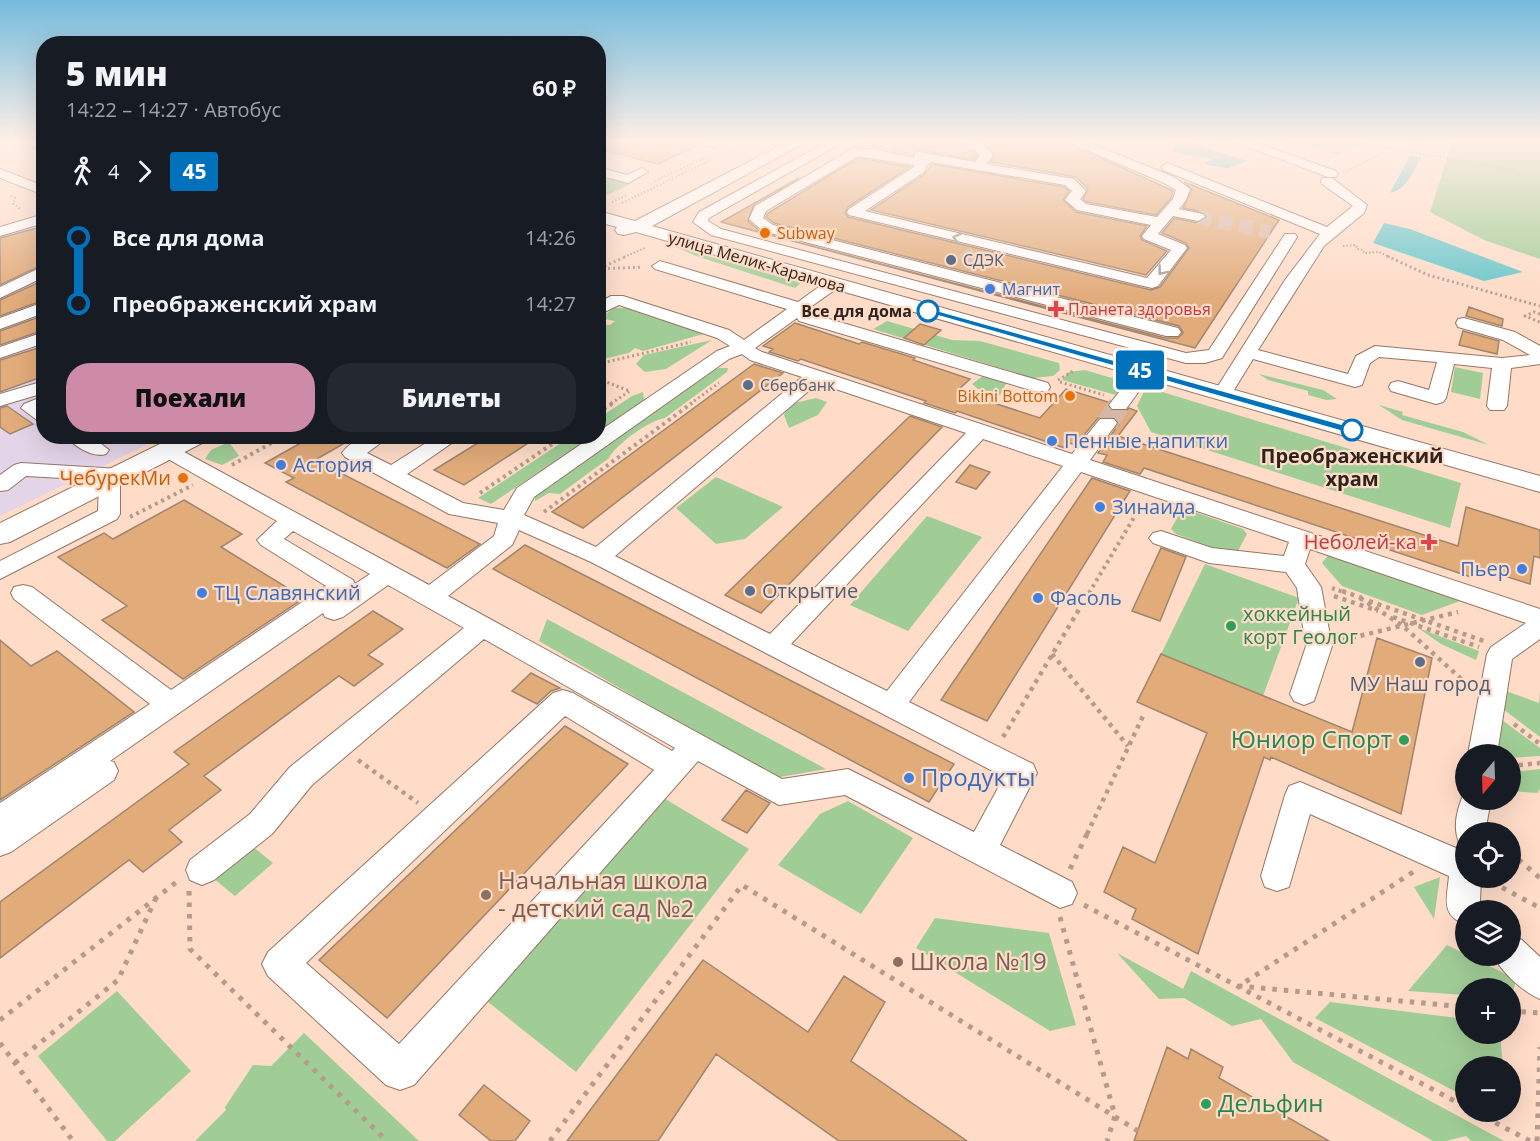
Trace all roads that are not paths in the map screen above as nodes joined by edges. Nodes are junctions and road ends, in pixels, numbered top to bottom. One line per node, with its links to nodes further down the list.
1 (700, 194): 16 (main road)
2 (740, 194): 31 (street)
3 (785, 194): 19 (street)
4 (881, 194): 19 (street, one-way to 4)
5 (1077, 194): 15 (street)
6 (1181, 194): 10 (street)
7 (1237, 194): 18 (street)
8 (1348, 194): 18 (street)
9 (629, 201): 13 (main road)
10 (1170, 211): 11 (street); 15 (street)
11 (1198, 217)
12 (36, 220): 17 (street)
13 (606, 221)
14 (606, 222): 16 (main road)
15 (1159, 222): 19 (street, one-way to 19)
16 (637, 227): 26 (main road, улица Мелик-Карамова)
17 (0, 232)
18 (1324, 238): 22 (street); 25 (street)
19 (972, 259): 35 (street)
20 (660, 266): 29 (street)
21 (36, 268): 24 (street)
22 (1264, 269): 25 (street); 31 (street)
23 (36, 275): 27 (street)
24 (0, 279)
25 (1293, 280): 34 (street)
26 (833, 284): 29 (street); 44 (main road, улица Мелик-Карамова)
27 (0, 293)
28 (606, 305): 37 (street)
29 (801, 308): 37 (street); 46 (street)
30 (36, 311): 33 (street)
31 (1235, 323): 34 (street)
32 (1464, 323): 40 (street)
33 (0, 324)
34 (1263, 330): 39 (street)
35 (1172, 332)
36 (36, 340): 38 (street)
37 (751, 352): 45 (street); 55 (street)
38 (0, 353)
39 (1249, 353): 41 (street); 49 (street)
40 (1540, 353)
41 (1447, 357): 43 (street); 47 (street)
42 (1540, 359): 43 (street)
43 (1502, 363): 52 (street)
44 (1144, 372): 49 (main road, улица Мелик-Карамова); 51 (street)
45 (815, 376): 54 (street); 74 (street)
46 (1049, 384)
47 (1398, 387)
48 (36, 389): 50 (street)
49 (1222, 394): 67 (main road, улица Мелик-Карамова)
50 (0, 400)
51 (1121, 403)
52 (1497, 406)
53 (1107, 423): 63 (street)
54 (980, 430): 63 (street); 83 (street)
55 (606, 437)
56 (89, 444): 61 (street)
57 (182, 444): 62 (main road)
58 (367, 444): 65 (street)
59 (439, 444): 65 (street)
60 (595, 444): 70 (street)
61 (99, 450)
62 (168, 451): 66 (main road); 69 (street)
63 (1078, 463): 73 (street); 86 (street)
64 (10, 470): 66 (street); 68 (street)
65 (392, 474): 70 (street)
66 (114, 478): 71 (main road); 75 (street)
67 (1540, 484)
68 (0, 485)
69 (293, 519): 76 (street); 85 (street)
70 (519, 521): 74 (street); 79 (street)
71 (0, 535)
72 (1161, 538): 77 (street)
73 (1302, 538): 77 (street); 80 (street)
74 (599, 557): 83 (street)
75 (0, 571)
76 (388, 573): 79 (street); 90 (street)
77 (1301, 576): 84 (street)
78 (23, 593): 85 (street)
79 (430, 597): 81 (street)
80 (1540, 618)
81 (483, 626): 88 (street); 93 (street)
82 (1540, 626): 87 (street)
83 (773, 647): 86 (street)
84 (1304, 694)
85 (171, 705): 89 (street)
86 (891, 706): 91 (street)
87 (1485, 744)
88 (685, 756): 88 (street); 91 (street)
89 (0, 820)
90 (0, 842)
91 (980, 851): 95 (street)
92 (1455, 862): 94 (street)
93 (195, 872)
94 (1277, 876)
95 (1060, 893)
96 (1521, 963): 97 (street)
97 (1540, 981)

